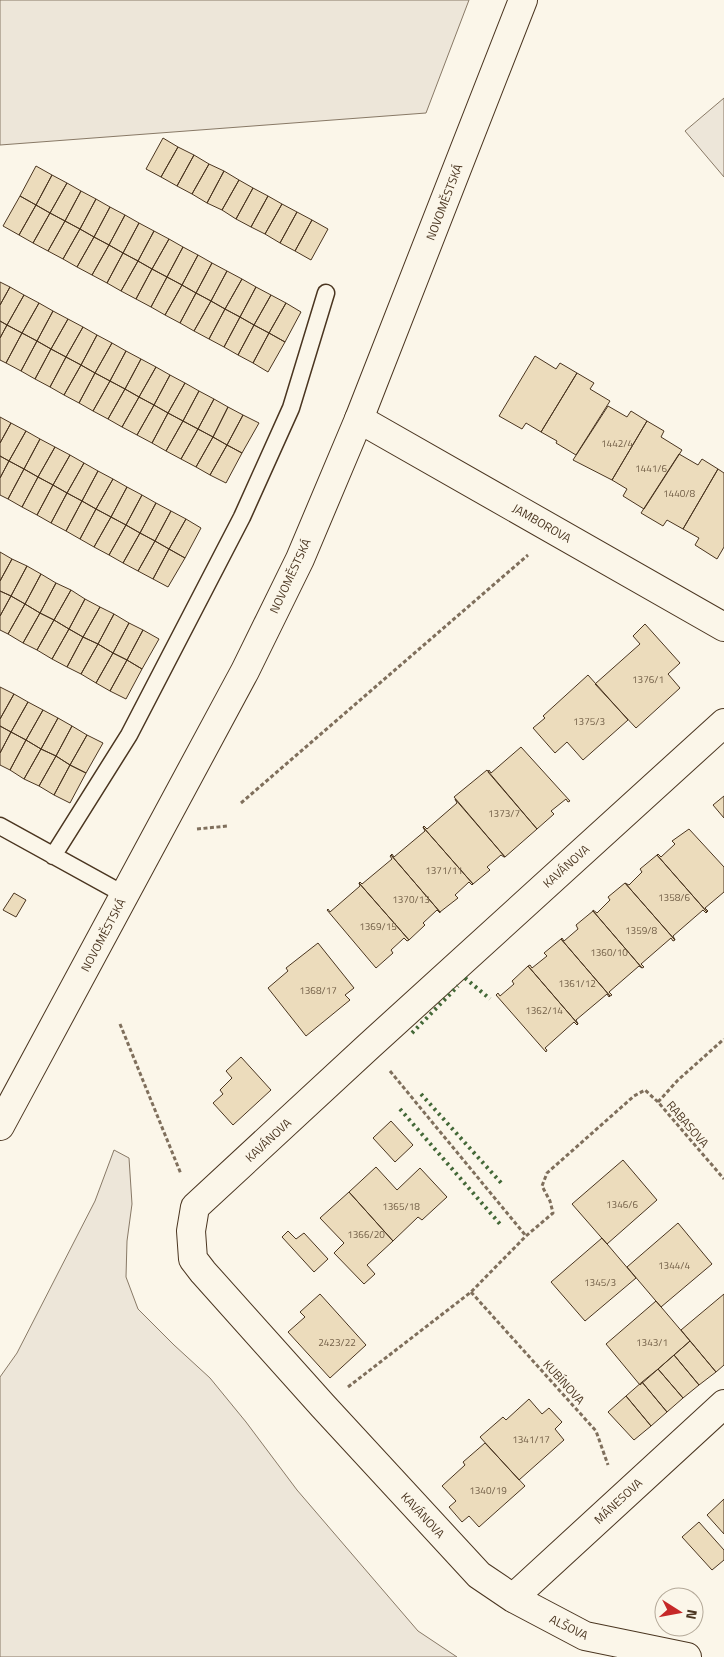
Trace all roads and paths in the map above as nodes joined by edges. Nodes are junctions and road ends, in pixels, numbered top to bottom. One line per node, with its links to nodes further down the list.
1 (522, 0): 3 (street, NOVOMĚSTSKÁ)
2 (326, 293): 9 (lane)
3 (359, 419): 4 (street, JAMBOROVA); 10 (street, NOVOMĚSTSKÁ)
4 (554, 531): 5 (street, JAMBOROVA); 7 (path)
5 (724, 627)
6 (724, 723): 13 (street, KAVÁNOVA)
7 (241, 803)
8 (2, 831): 9 (lane)
9 (53, 856): 10 (lane)
10 (125, 895): 15 (street, NOVOMĚSTSKÁ)
11 (120, 1024): 17 (path)
12 (724, 1039): 14 (path)
13 (369, 1046): 17 (street, KAVÁNOVA); 18 (path)
14 (658, 1102): 16 (path, RABASOVA); 18 (path)
15 (0, 1126)
16 (724, 1179)
17 (195, 1207): 21 (street, KAVÁNOVA)
18 (526, 1236): 19 (path)
19 (471, 1292): 21 (path); 22 (path, KUBÍNOVA)
20 (724, 1404): 22 (street, MÁNESOVA)
21 (323, 1406): 23 (street, KAVÁNOVA)
22 (621, 1499): 23 (street, MÁNESOVA)
23 (513, 1598): 24 (street, ALŠOVA)
24 (687, 1657)

